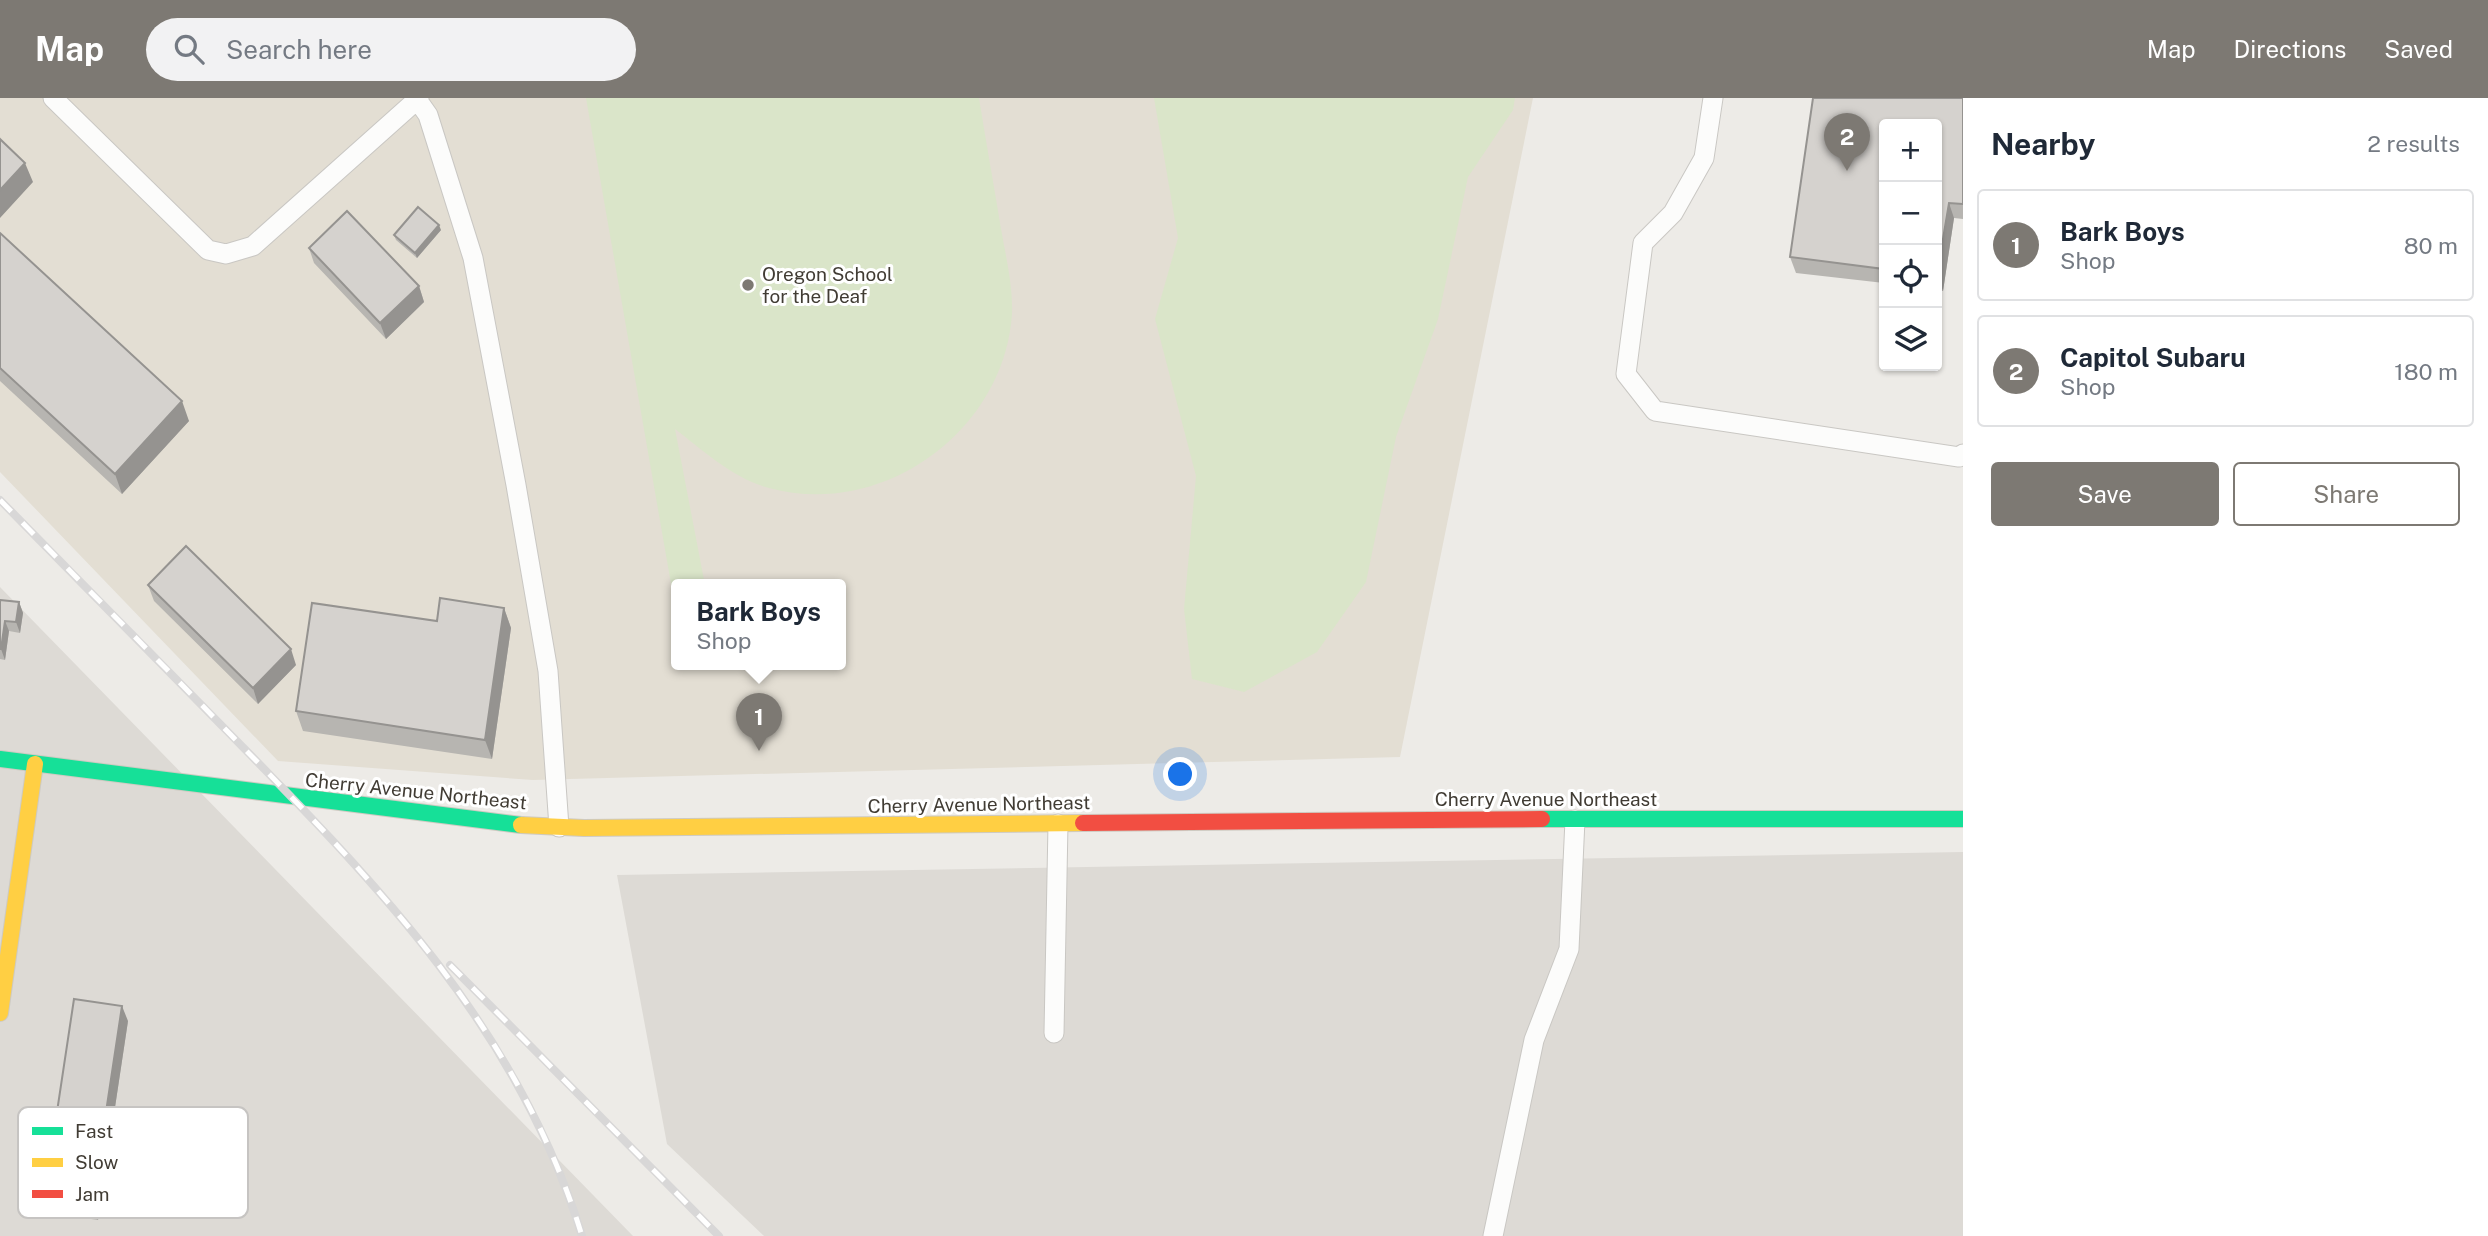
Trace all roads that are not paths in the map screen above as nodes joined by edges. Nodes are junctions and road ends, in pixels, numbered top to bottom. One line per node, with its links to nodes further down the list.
1 (53, 98): 3 (lane)
2 (1713, 98): 4 (lane)
3 (418, 99): 10 (lane)
4 (1963, 454)
5 (0, 759): 6 (main road, Cherry Avenue Northeast)
6 (35, 764): 10 (main road, Cherry Avenue Northeast); 11 (main road)
7 (1963, 819): 8 (main road, Cherry Avenue Northeast)
8 (1575, 820): 9 (main road, Cherry Avenue Northeast); 13 (lane)
9 (1058, 824): 10 (main road, Cherry Avenue Northeast); 12 (lane)
10 (559, 827)
11 (0, 1013)
12 (1054, 1032)
13 (1493, 1236)

